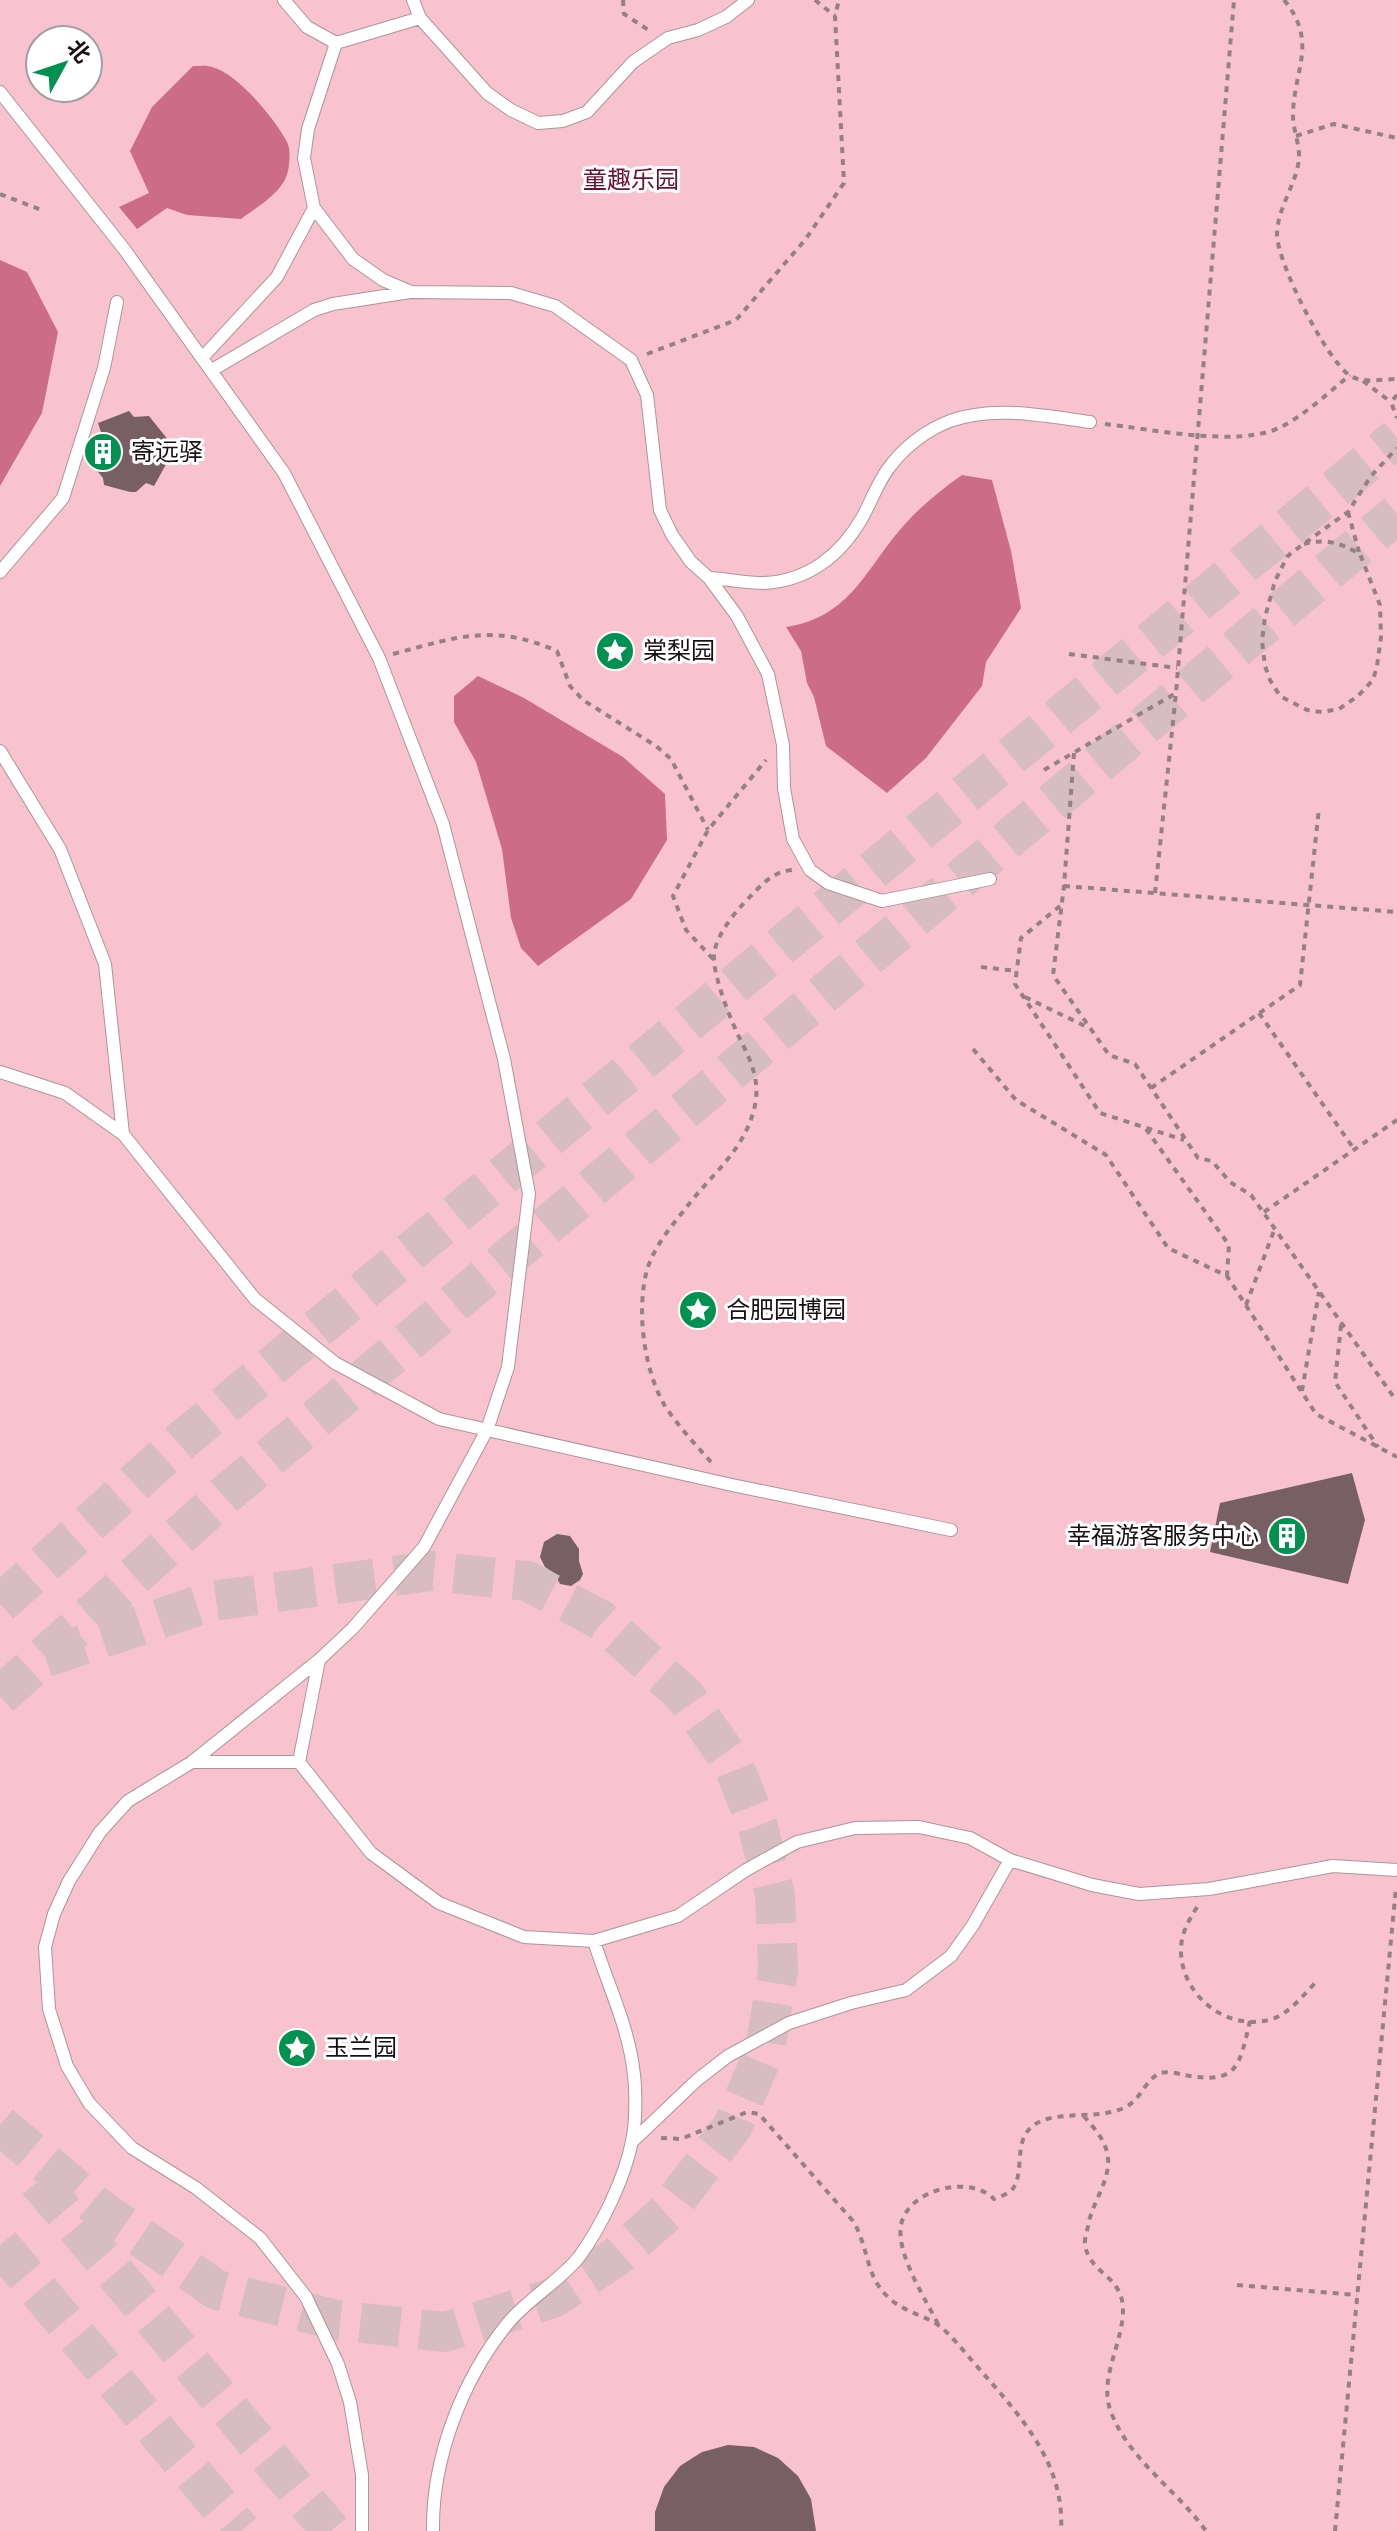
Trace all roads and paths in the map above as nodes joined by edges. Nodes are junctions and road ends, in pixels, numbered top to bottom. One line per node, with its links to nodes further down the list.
1 (284, 0): 12 (lane)
2 (413, 0): 10 (lane)
3 (623, 0): 11 (path)
4 (748, 0): 11 (lane)
5 (815, 0): 9 (path)
6 (839, 0): 9 (path)
7 (1234, 0): 31 (path)
8 (1284, 0): 14 (path)
9 (835, 16): 22 (path)
10 (420, 18): 11 (lane); 12 (lane)
11 (664, 40)
12 (336, 43): 17 (lane)
13 (0, 92): 21 (lane)
14 (1296, 136): 15 (path); 24 (path)
15 (1397, 138)
16 (0, 194): 18 (path)
17 (314, 208): 19 (lane); 21 (lane)
18 (44, 211)
19 (411, 292): 22 (lane); 23 (lane)
20 (117, 302): 36 (lane)
21 (202, 358): 23 (lane)
22 (631, 360): 37 (lane)
23 (212, 370): 39 (lane)
24 (1350, 375): 26 (path); 31 (path)
25 (1397, 379): 26 (path)
26 (1361, 380): 28 (path)
27 (1397, 395): 28 (path)
28 (1391, 402): 29 (path)
29 (1397, 418)
30 (1090, 422): 31 (path); 37 (lane)
31 (1197, 434): 40 (path)
32 (1397, 448): 33 (path)
33 (1348, 512): 34 (path); 35 (path)
34 (1304, 544): 35 (path); 35 (path)
35 (1360, 554)
36 (0, 572)
37 (709, 578): 42 (lane)
38 (1069, 654): 40 (path)
39 (379, 658): 47 (path); 77 (lane)
40 (1177, 668): 41 (path)
41 (1176, 693): 44 (path); 51 (path)
42 (783, 745): 47 (path); 48 (lane)
43 (0, 751): 66 (lane)
44 (1074, 753): 45 (path); 50 (path)
45 (1044, 770)
46 (1319, 808): 53 (path)
47 (708, 830): 55 (path)
48 (810, 870): 49 (lane); 55 (path)
49 (990, 879)
50 (1064, 886): 51 (path); 52 (path)
51 (1155, 893): 53 (path)
52 (1062, 905): 57 (path); 60 (path)
53 (1309, 905): 54 (path); 59 (path)
54 (1397, 912)
55 (713, 959): 80 (path)
56 (981, 967): 57 (path)
57 (1017, 971): 58 (path)
58 (1022, 996): 60 (path); 65 (path)
59 (1259, 1013): 63 (path); 68 (path)
60 (1091, 1029): 63 (path)
61 (973, 1049): 71 (path)
62 (0, 1072): 66 (lane)
63 (1151, 1088): 67 (path)
64 (1397, 1120): 68 (path)
65 (1145, 1127): 67 (path); 71 (path)
66 (123, 1134): 77 (lane)
67 (1186, 1141): 69 (path)
68 (1354, 1149): 69 (path)
69 (1263, 1212): 70 (path)
70 (1275, 1228): 72 (path); 73 (path)
71 (1227, 1276): 73 (path)
72 (1319, 1292): 74 (path); 75 (path)
73 (1246, 1305): 75 (path)
74 (1341, 1323): 76 (path); 78 (path)
75 (1302, 1391): 78 (path)
76 (1397, 1396)
77 (487, 1430): 80 (lane); 82 (lane)
78 (1379, 1448): 79 (path)
79 (1397, 1457)
80 (732, 1485): 81 (lane)
81 (951, 1530)
82 (319, 1660): 83 (lane); 84 (lane)
83 (192, 1762): 84 (lane); 98 (lane)
84 (299, 1762): 89 (lane)
85 (1010, 1860): 88 (lane); 89 (lane); 93 (lane)
86 (1397, 1870): 88 (lane)
87 (1397, 1881): 96 (path)
88 (1209, 1889): 91 (path)
89 (594, 1941): 94 (lane)
90 (1317, 1981): 91 (path)
91 (1250, 2021): 92 (path)
92 (1084, 2116): 97 (path); 101 (path)
93 (645, 2130): 94 (lane); 97 (path)
94 (633, 2141): 99 (lane)
95 (1237, 2285): 96 (path)
96 (1357, 2295): 102 (path)
97 (939, 2326): 100 (path)
98 (362, 2531)
99 (433, 2531)
100 (1061, 2531)
101 (1206, 2531)
102 (1335, 2531)

